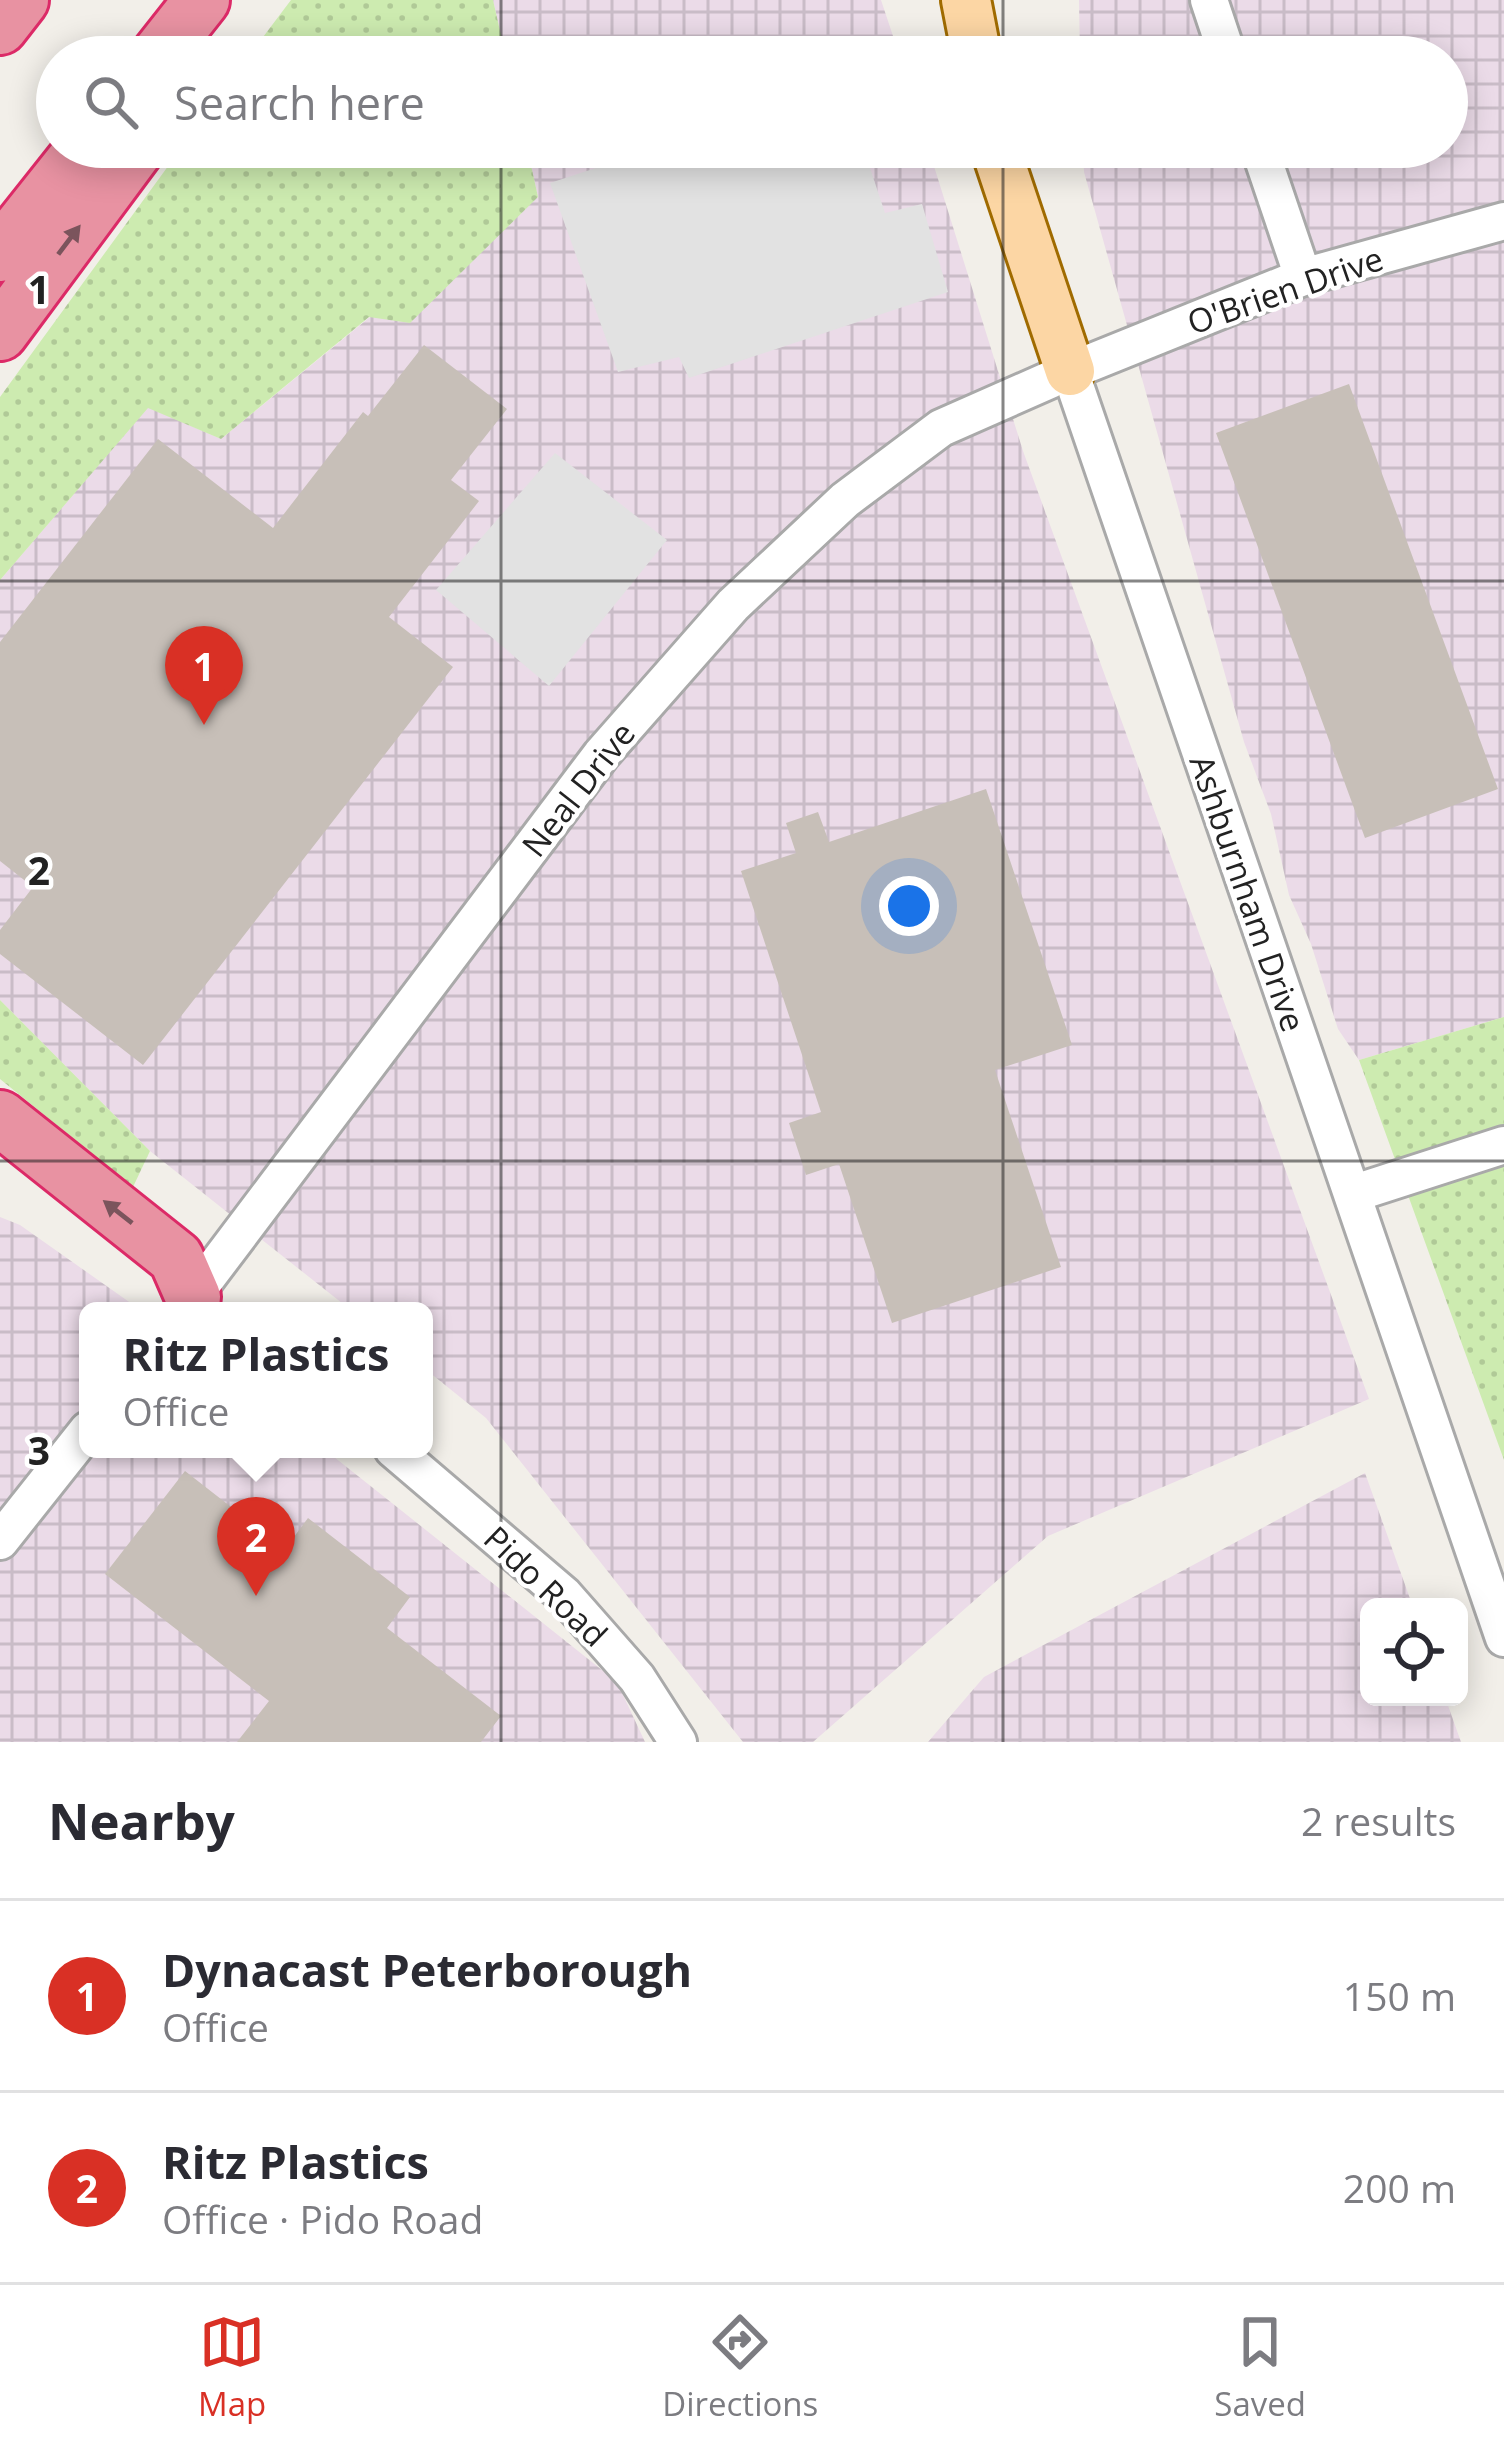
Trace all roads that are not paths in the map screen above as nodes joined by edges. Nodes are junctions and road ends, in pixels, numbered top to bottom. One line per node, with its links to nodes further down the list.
1 (21, 0): 6 (highway)
2 (202, 0): 7 (highway)
3 (243, 0): 8 (highway)
4 (966, 0): 9 (main road)
5 (1208, 0): 10 (street)
6 (0, 27)
7 (174, 36)
8 (218, 36)
9 (973, 36)
10 (1221, 36)
11 (68, 168): 16 (highway)
12 (122, 168): 18 (highway, one-way to 12)
13 (1002, 168): 19 (main road, Ashburnham Drive)
14 (1265, 168): 17 (street)
15 (1504, 221): 17 (street, O'Brien Drive)
16 (0, 254)
17 (1303, 278): 19 (street, O'Brien Drive)
18 (0, 333)
19 (1070, 371): 23 (street, Ashburnham Drive); 26 (street, Neal Drive)
20 (0, 1118): 25 (highway, one-way to 20)
21 (1504, 1145): 23 (street)
22 (0, 1164): 24 (highway)
23 (1352, 1194): 30 (street, Ashburnham Drive)
24 (186, 1302)
25 (194, 1302)
26 (199, 1302)
27 (79, 1441): 29 (street)
28 (404, 1458): 31 (street, Pido Road)
29 (0, 1541)
30 (1504, 1638)
31 (678, 1742)

